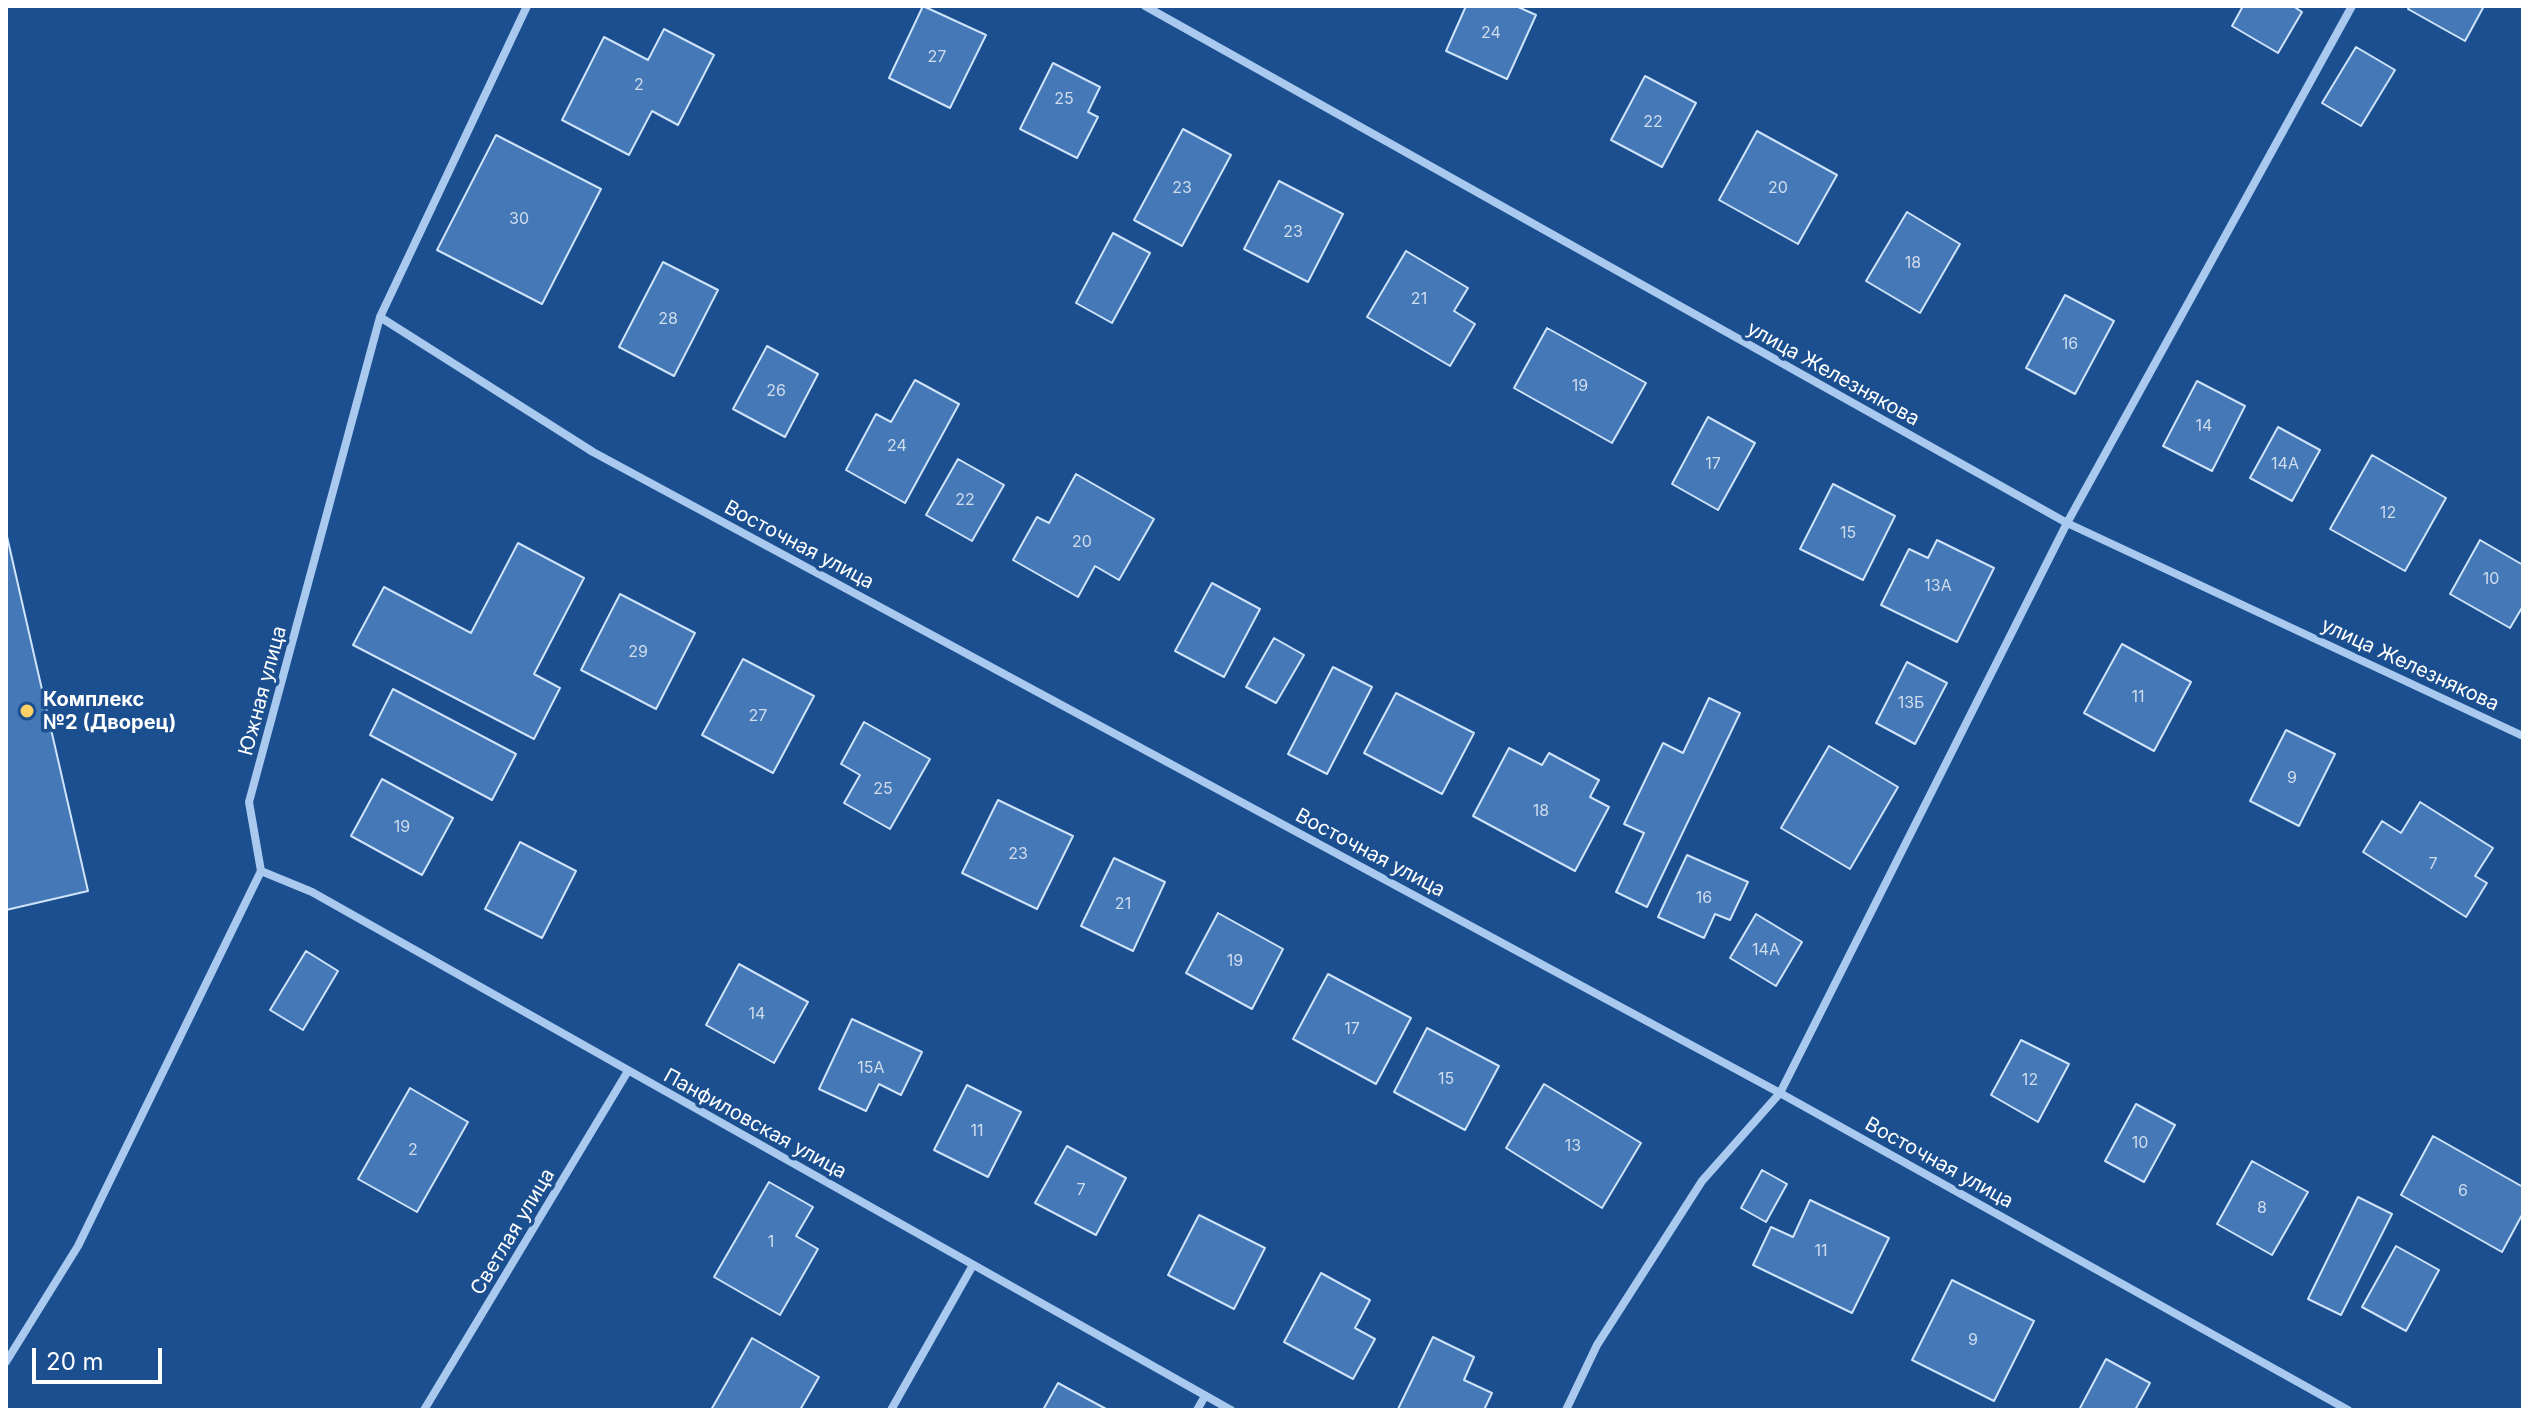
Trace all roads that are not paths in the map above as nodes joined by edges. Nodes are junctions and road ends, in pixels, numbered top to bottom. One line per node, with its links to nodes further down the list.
1 (527, 6): 4 (street, Южная улица)
2 (1145, 6): 5 (street, улица Железнякова)
3 (2352, 6): 5 (street)
4 (380, 317): 7 (street, Южная улица); 9 (street, Восточная улица)
5 (2067, 523): 6 (street, улица Железнякова); 9 (street)
6 (2523, 736)
7 (261, 871): 8 (street, Панфиловская улица); 11 (street)
8 (628, 1071): 10 (street, Панфиловская улица); 13 (street, Светлая улица)
9 (1780, 1093): 17 (street); 18 (street, Восточная улица)
10 (973, 1265): 12 (street, Панфиловская улица); 14 (street)
11 (6, 1362)
12 (1205, 1396): 15 (street); 16 (street, Панфиловская улица)
13 (424, 1410)
14 (891, 1410)
15 (1197, 1410)
16 (1231, 1410)
17 (1566, 1410)
18 (2348, 1410)

